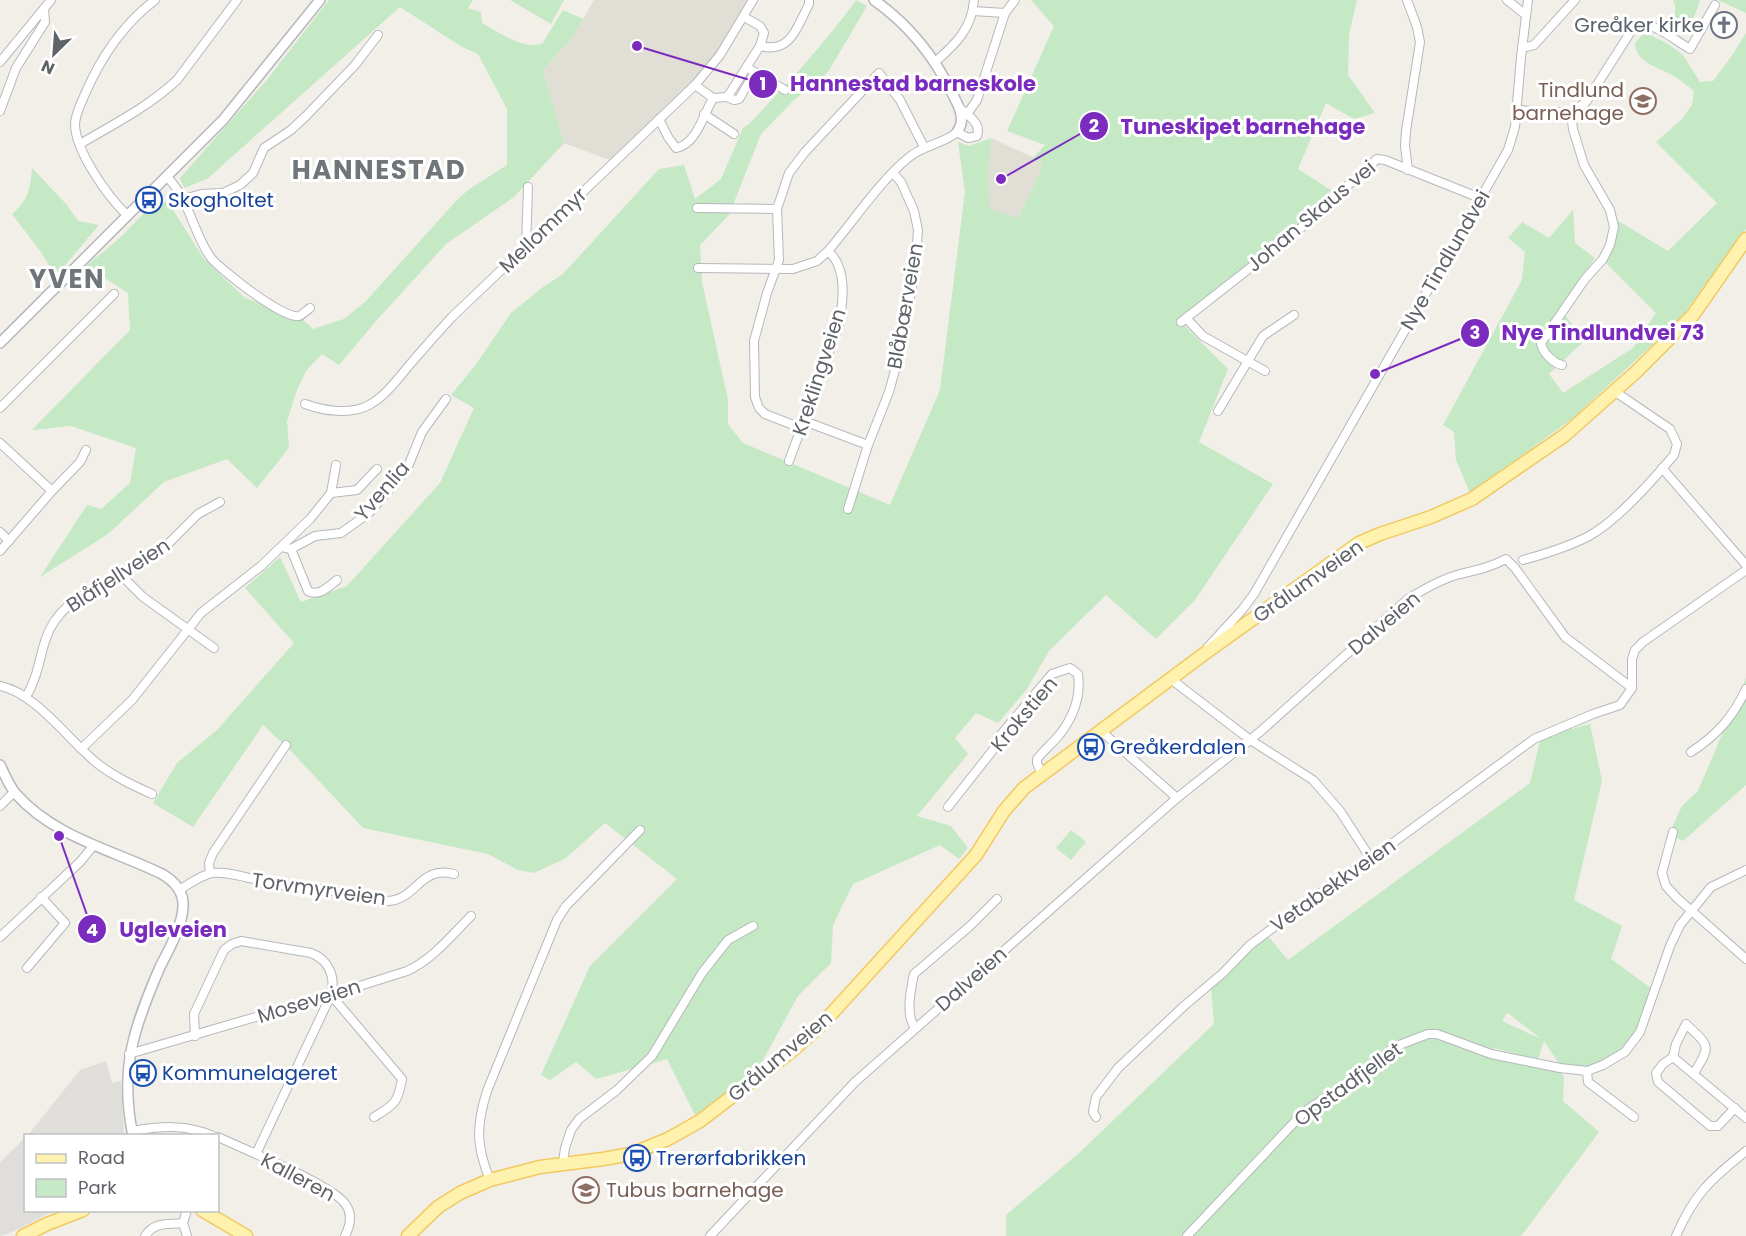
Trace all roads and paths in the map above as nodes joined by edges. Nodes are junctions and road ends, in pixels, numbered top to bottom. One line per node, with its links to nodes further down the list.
1 (51, 0): 15 (street)
2 (155, 0): 37 (street)
3 (237, 0): 37 (street)
4 (320, 0): 41 (street)
5 (753, 0): 19 (street, Mellommyr)
6 (809, 0): 21 (street)
7 (874, 0): 24 (street)
8 (975, 0): 16 (street)
9 (1016, 0): 17 (street)
10 (1407, 0): 39 (street)
11 (1507, 0): 18 (street)
12 (1528, 0): 18 (street, Nye Tindlundvei)
13 (1575, 0): 22 (street)
14 (1715, 5): 32 (street)
15 (44, 9): 23 (street); 30 (street)
16 (973, 11): 17 (street); 24 (street)
17 (1005, 13): 31 (street)
18 (1526, 15): 22 (street, Nye Tindlundvei)
19 (744, 17): 21 (street); 26 (street, Mellommyr)
20 (378, 35): 44 (street)
21 (760, 46): 25 (street)
22 (1522, 48): 29 (street, Nye Tindlundvei)
23 (0, 62)
24 (935, 62): 31 (street)
25 (751, 70): 27 (street); 28 (street)
26 (695, 85): 28 (street); 34 (street, Mellommyr)
27 (785, 90)
28 (713, 98): 33 (street)
29 (1516, 110): 32 (street); 43 (street, Nye Tindlundvei)
30 (0, 111)
31 (963, 111): 35 (street); 35 (street)
32 (1571, 113): 58 (street)
33 (704, 114): 34 (street); 36 (street)
34 (659, 119): 49 (street, Mellommyr)
35 (957, 132): 38 (street)
36 (734, 134)
37 (80, 144): 47 (street)
38 (924, 147): 40 (street); 46 (street)
39 (1408, 170): 43 (street, Johan Skaus vei); 57 (street, Johan Skaus vei)
40 (893, 173): 50 (street); 67 (street, Blåbærveien)
41 (167, 177): 44 (street); 47 (street)
42 (528, 187): 49 (street)
43 (1480, 198): 88 (street, Nye Tindlundvei)
44 (184, 199): 54 (street)
45 (697, 208): 46 (street)
46 (777, 209): 52 (street)
47 (127, 216): 56 (street)
48 (1746, 239): 60 (main road, Grålumveien)
49 (526, 246): 62 (street, Mellommyr)
50 (828, 252): 52 (street); 65 (street, Kreklingveien)
51 (698, 268): 52 (street)
52 (777, 269): 65 (street)
53 (114, 294): 63 (street)
54 (310, 308)
55 (1294, 315): 57 (street)
56 (0, 343)
57 (1248, 362): 59 (street, Johan Skaus vei); 64 (street)
58 (1562, 365)
59 (1265, 371)
60 (1614, 391): 71 (street); 88 (main road, Grålumveien)
61 (446, 399): 79 (street, Yvenlia)
62 (305, 404)
63 (0, 408)
64 (1218, 411)
65 (803, 425): 67 (street); 69 (street, Kreklingveien)
66 (0, 443): 73 (street)
67 (868, 445): 76 (street, Blåbærveien)
68 (86, 450): 73 (street)
69 (789, 461)
70 (336, 465): 74 (street, Yvenlia)
71 (1662, 468): 81 (street); 82 (street)
72 (377, 469): 74 (street, Yvenlia)
73 (52, 491): 78 (street)
74 (331, 493): 79 (street, Yvenlia)
75 (220, 502): 84 (street, Blåfjellveien)
76 (848, 509)
77 (0, 532): 78 (street)
78 (9, 541): 80 (street)
79 (286, 548): 85 (street); 86 (street, Yvenlia)
80 (0, 551)
81 (1522, 560)
82 (1746, 565)
83 (1746, 570): 91 (street)
84 (119, 573): 86 (street); 93 (street, Blåfjellveien)
85 (337, 580)
86 (186, 630): 87 (street); 97 (street, Yvenlia)
87 (214, 648)
88 (1208, 651): 94 (main road, Grålumveien)
89 (1176, 683): 95 (street)
90 (0, 686): 93 (street)
91 (1632, 688): 95 (street, Dalveien); 109 (street, Vetabekkveien)
92 (1746, 689): 98 (street)
93 (26, 697): 97 (street)
94 (1101, 730): 100 (main road, Grålumveien); 103 (street)
95 (1249, 739): 103 (street, Dalveien); 109 (street)
96 (285, 745): 111 (street)
97 (81, 749): 102 (street)
98 (1690, 752)
99 (0, 765): 101 (street)
100 (1041, 774): 105 (street, Krokstien); 139 (main road, Grålumveien)
101 (14, 792): 104 (street); 108 (street)
102 (152, 794)
103 (1177, 798): 123 (street, Dalveien)
104 (0, 806)
105 (948, 807)
106 (640, 830): 140 (street)
107 (1673, 832): 116 (street)
108 (94, 845): 113 (street); 114 (street)
109 (1371, 859): 131 (street, Vetabekkveien)
110 (1746, 870): 116 (street)
111 (210, 873): 112 (street, Torvmyrveien); 113 (street)
112 (454, 874)
113 (179, 890): 125 (street)
114 (41, 897): 119 (street); 121 (street)
115 (997, 899): 123 (street)
116 (1691, 910): 120 (street); 127 (street)
117 (471, 916): 122 (street, Moseveien)
118 (753, 926): 139 (street)
119 (0, 937)
120 (1746, 959)
121 (27, 968)
122 (331, 995): 124 (street, Moseveien); 124 (street); 130 (street); 138 (street)
123 (915, 1028): 151 (street, Dalveien)
124 (195, 1036): 125 (street, Moseveien)
125 (129, 1054): 134 (street)
126 (1673, 1057): 128 (street); 128 (street); 129 (street)
127 (1587, 1071): 132 (street); 152 (street, Opstadfjellet)
128 (1694, 1073): 129 (street)
129 (1734, 1108): 133 (street)
130 (374, 1117)
131 (1096, 1117)
132 (1634, 1117)
133 (1746, 1118)
134 (133, 1133): 135 (street)
135 (209, 1134)
136 (219, 1137): 138 (street, Kalleren)
137 (1746, 1151): 153 (street)
138 (256, 1154): 149 (street, Kalleren)
139 (563, 1163): 140 (main road, Grålumveien)
140 (490, 1180): 150 (main road, Grålumveien)
141 (78, 1212): 145 (main road)
142 (186, 1212): 144 (street)
143 (205, 1212): 148 (main road)
144 (183, 1223): 146 (street); 147 (street)
145 (23, 1236)
146 (145, 1236)
147 (187, 1236)
148 (246, 1236)
149 (345, 1236)
150 (408, 1236)
151 (710, 1236)
152 (1187, 1236)
153 (1676, 1236)

